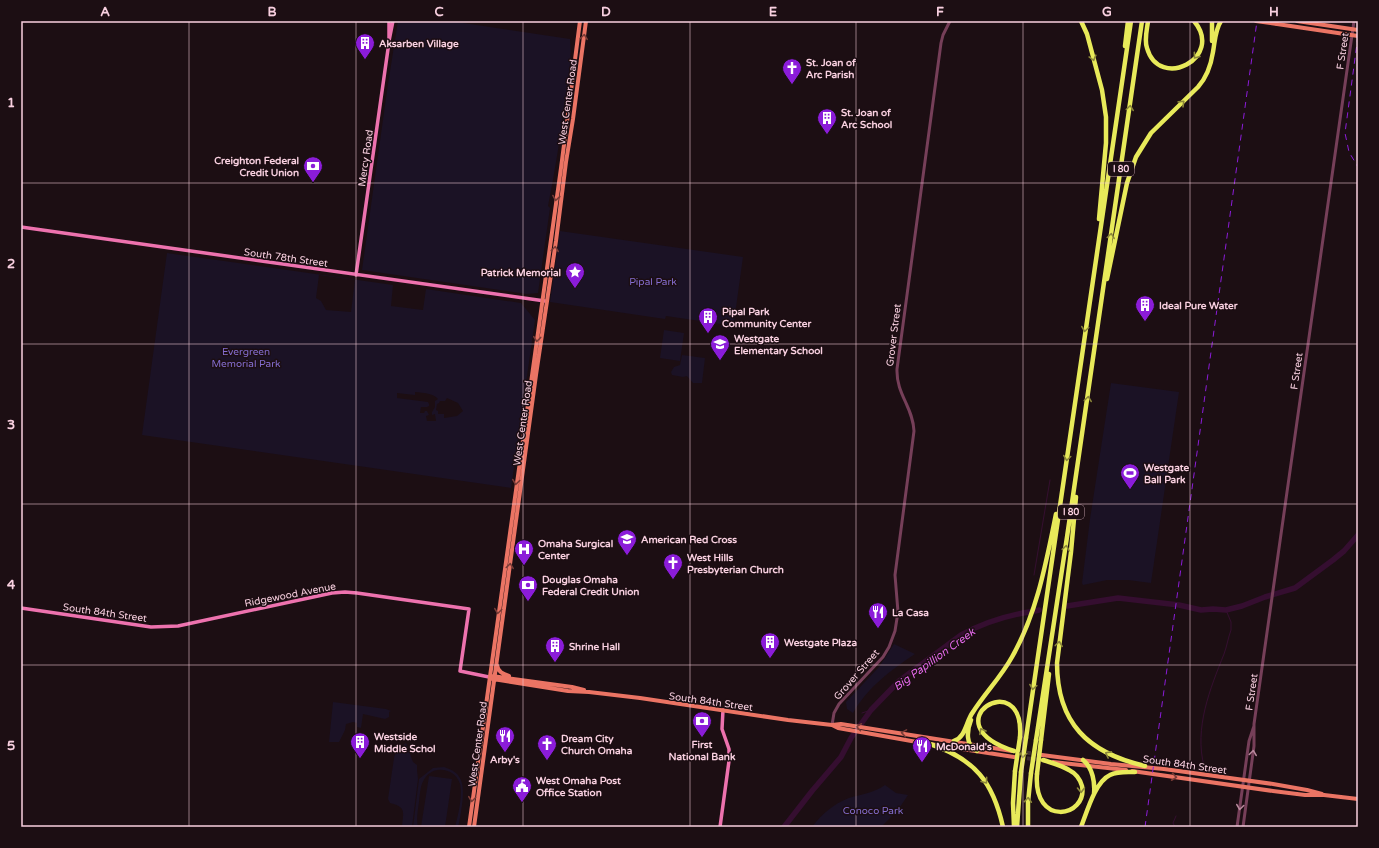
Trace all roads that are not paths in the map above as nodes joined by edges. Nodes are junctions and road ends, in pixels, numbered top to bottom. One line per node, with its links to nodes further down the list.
1 (389, 21): 21 (main road, Mercy Road)
2 (393, 21): 21 (main road, Mercy Road)
3 (580, 21): 27 (main road, West Center Road, one-way to 27)
4 (586, 21): 28 (main road, West Center Road, one-way to 4)
5 (950, 21): 43 (street, Grover Street)
6 (1081, 21): 26 (highway, one-way to 26)
7 (1128, 21): 23 (highway)
8 (1131, 21): 23 (highway, I 80)
9 (1142, 21): 29 (highway, I 80, one-way to 9)
10 (1148, 21): 11 (highway, one-way to 10)
11 (1194, 21)
12 (1212, 21): 22 (highway)
13 (1221, 21): 22 (highway)
14 (1256, 21): 19 (main road, bridge)
15 (1297, 21): 17 (main road)
16 (1354, 21): 17 (street, F Street)
17 (1353, 29): 18 (main road); 19 (street, F Street)
18 (1358, 30)
19 (1352, 35): 20 (main road); 42 (street, F Street)
20 (1358, 36)
21 (388, 42): 25 (main road, Mercy Road)
22 (1208, 70): 29 (highway, one-way to 22)
23 (1119, 101): 26 (highway, I 80)
24 (21, 227): 25 (main road, South 78th Street)
25 (356, 275): 27 (main road, South 78th Street)
26 (1091, 290): 31 (highway, I 80, one-way to 31)
27 (542, 301): 28 (main road, South 78th Street); 36 (main road, West Center Road, one-way to 36)
28 (548, 302): 34 (main road, West Center Road, one-way to 28)
29 (1099, 316): 30 (highway, I 80, one-way to 29)
30 (1082, 437): 53 (highway, one-way to 30); 55 (highway, I 80, one-way to 30, bridge)
31 (1065, 471): 40 (highway); 68 (highway, I 80, one-way to 68, bridge)
32 (21, 608): 33 (main road, South 84th Street)
33 (187, 624): 35 (main road, Ridgewood Avenue)
34 (497, 660): 37 (main road, West Center Road); 38 (main road)
35 (460, 671): 36 (main road, South 84th Street)
36 (489, 677): 37 (main road, South 84th Street); 63 (main road, West Center Road, one-way to 63)
37 (495, 678): 38 (main road, South 84th Street); 39 (main road, South 84th Street); 64 (main road, West Center Road)
38 (517, 679): 39 (main road, South 84th Street)
39 (588, 692): 41 (main road, South 84th Street)
40 (976, 707): 44 (highway); 46 (highway)
41 (722, 710): 43 (main road, South 84th Street); 65 (main road)
42 (1254, 724): 56 (street, F Street); 57 (street, F Street, one-way to 42)
43 (832, 725): 44 (main road, South 84th Street, one-way to 43); 45 (main road, South 84th Street)
44 (954, 741): 46 (main road, South 84th Street)
45 (930, 744): 47 (main road, South 84th Street); 66 (highway, one-way to 66)
46 (970, 744): 47 (highway); 48 (main road, South 84th Street)
47 (977, 751): 48 (main road, South 84th Street)
48 (1014, 753): 67 (highway, one-way to 67, bridge)
49 (1042, 755): 51 (main road, South 84th Street)
50 (1042, 760): 52 (main road, South 84th Street); 55 (highway, one-way to 55)
51 (1083, 760): 52 (highway); 53 (main road, South 84th Street)
52 (1089, 766): 54 (main road, South 84th Street); 62 (highway)
53 (1145, 766): 56 (main road, South 84th Street)
54 (1135, 772): 58 (main road, South 84th Street, one-way to 58); 62 (highway)
55 (1034, 773): 69 (highway, I 80, one-way to 55)
56 (1243, 780): 57 (main road, South 84th Street); 58 (street, F Street)
57 (1249, 781): 59 (street, F Street); 60 (main road, South 84th Street)
58 (1242, 786): 59 (main road, South 84th Street); 71 (street, F Street, one-way to 71)
59 (1248, 787): 60 (main road, South 84th Street); 72 (street, F Street)
60 (1324, 795): 61 (main road, South 84th Street)
61 (1358, 799)
62 (1091, 803): 70 (highway)
63 (469, 827)
64 (474, 827)
65 (720, 827)
66 (1003, 827)
67 (1014, 827)
68 (1017, 827)
69 (1028, 827)
70 (1081, 827)
71 (1237, 827)
72 (1243, 827)

